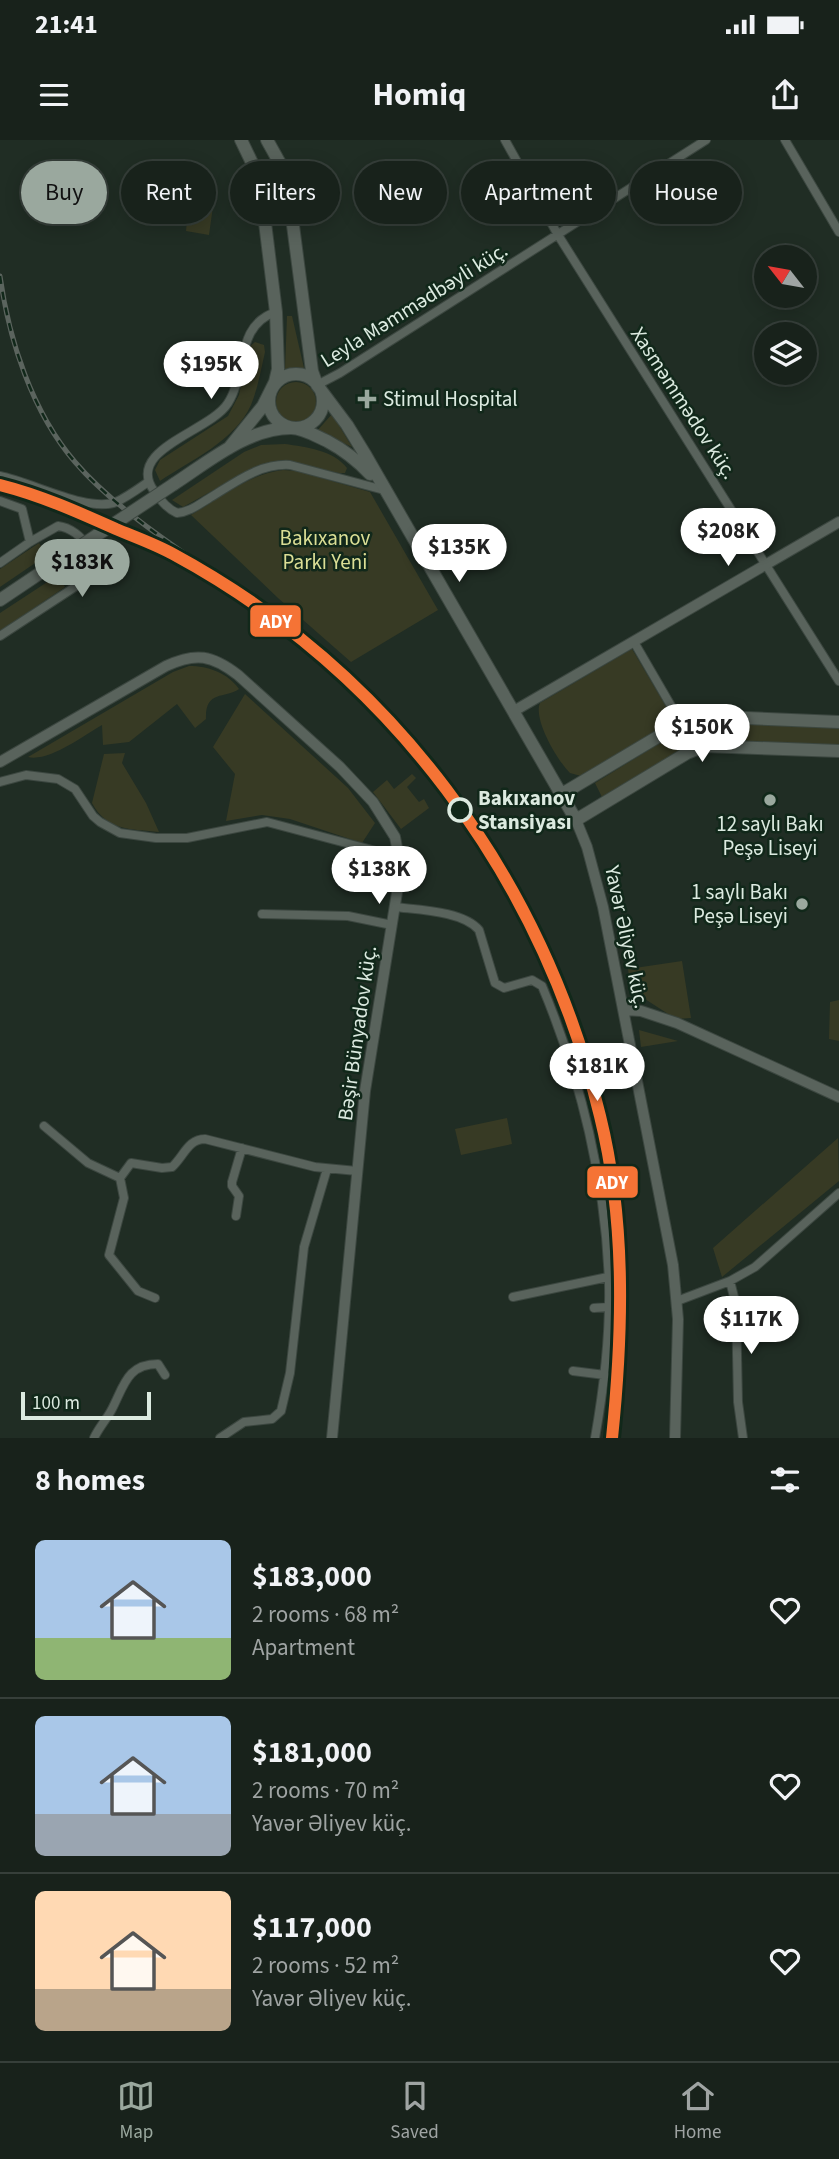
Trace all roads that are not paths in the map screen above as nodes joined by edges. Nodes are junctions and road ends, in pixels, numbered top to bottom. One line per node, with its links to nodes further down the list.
1 (241, 140): 9 (main road)
2 (267, 140): 8 (main road)
3 (505, 140): 7 (street, Xasməmmədov küç.)
4 (706, 140): 7 (street, Leyla Məmmədbəyli küç.)
5 (785, 140): 6 (street)
6 (839, 232)
7 (558, 235): 10 (street, Leyla Məmmədbəyli küç.); 21 (street, Xasməmmədov küç.)
8 (302, 309): 9 (main road); 10 (main road)
9 (276, 312): 11 (main road); 15 (street)
10 (317, 385): 11 (main road); 12 (main road); 16 (main road)
11 (272, 389): 12 (main road); 13 (main road)
12 (293, 428): 13 (main road); 16 (main road)
13 (229, 448): 22 (main road, bridge)
14 (0, 477): 15 (street)
15 (148, 482): 16 (street)
16 (384, 490): 26 (main road)
17 (0, 501): 19 (street)
18 (839, 522): 21 (street)
19 (30, 542): 20 (street); 23 (street)
20 (2, 558)
21 (766, 564): 24 (street); 25 (street, Xasməmmədov küç.)
22 (0, 600)
23 (0, 636)
24 (634, 642): 26 (street); 28 (street)
25 (839, 681)
26 (514, 711): 32 (main road)
27 (839, 722): 28 (main road)
28 (681, 723): 32 (main road)
29 (839, 751): 33 (main road)
30 (0, 762): 34 (street, Bəşir Bünyadov küç.)
31 (0, 782): 34 (street)
32 (559, 789): 33 (main road)
33 (576, 820): 38 (street, Yavər Əliyev küç.)
34 (398, 850): 35 (street, Bəşir Bünyadov küç.)
35 (395, 907): 37 (street, Bəşir Bünyadov küç.); 47 (street)
36 (262, 915): 37 (street)
37 (392, 925): 43 (street, Bəşir Bünyadov küç.)
38 (624, 1010): 39 (street); 51 (street, Yavər Əliyev küç.)
39 (839, 1097)
40 (44, 1126): 44 (street)
41 (242, 1148): 42 (street); 44 (street); 46 (street)
42 (327, 1169): 43 (street); 58 (street)
43 (357, 1171): 59 (street, Bəşir Bünyadov küç.)
44 (120, 1178): 50 (street)
45 (839, 1193): 48 (street)
46 (236, 1216)
47 (608, 1277): 49 (street); 52 (street)
48 (730, 1281): 51 (street); 62 (street)
49 (513, 1297)
50 (155, 1298)
51 (677, 1301): 61 (street, Yavər Əliyev küç.)
52 (608, 1307): 53 (street); 56 (street)
53 (593, 1308)
54 (573, 1371): 56 (street)
55 (165, 1375): 57 (street)
56 (605, 1375): 60 (street)
57 (94, 1438)
58 (220, 1438)
59 (332, 1438)
60 (595, 1438)
61 (675, 1438)
62 (743, 1438)

